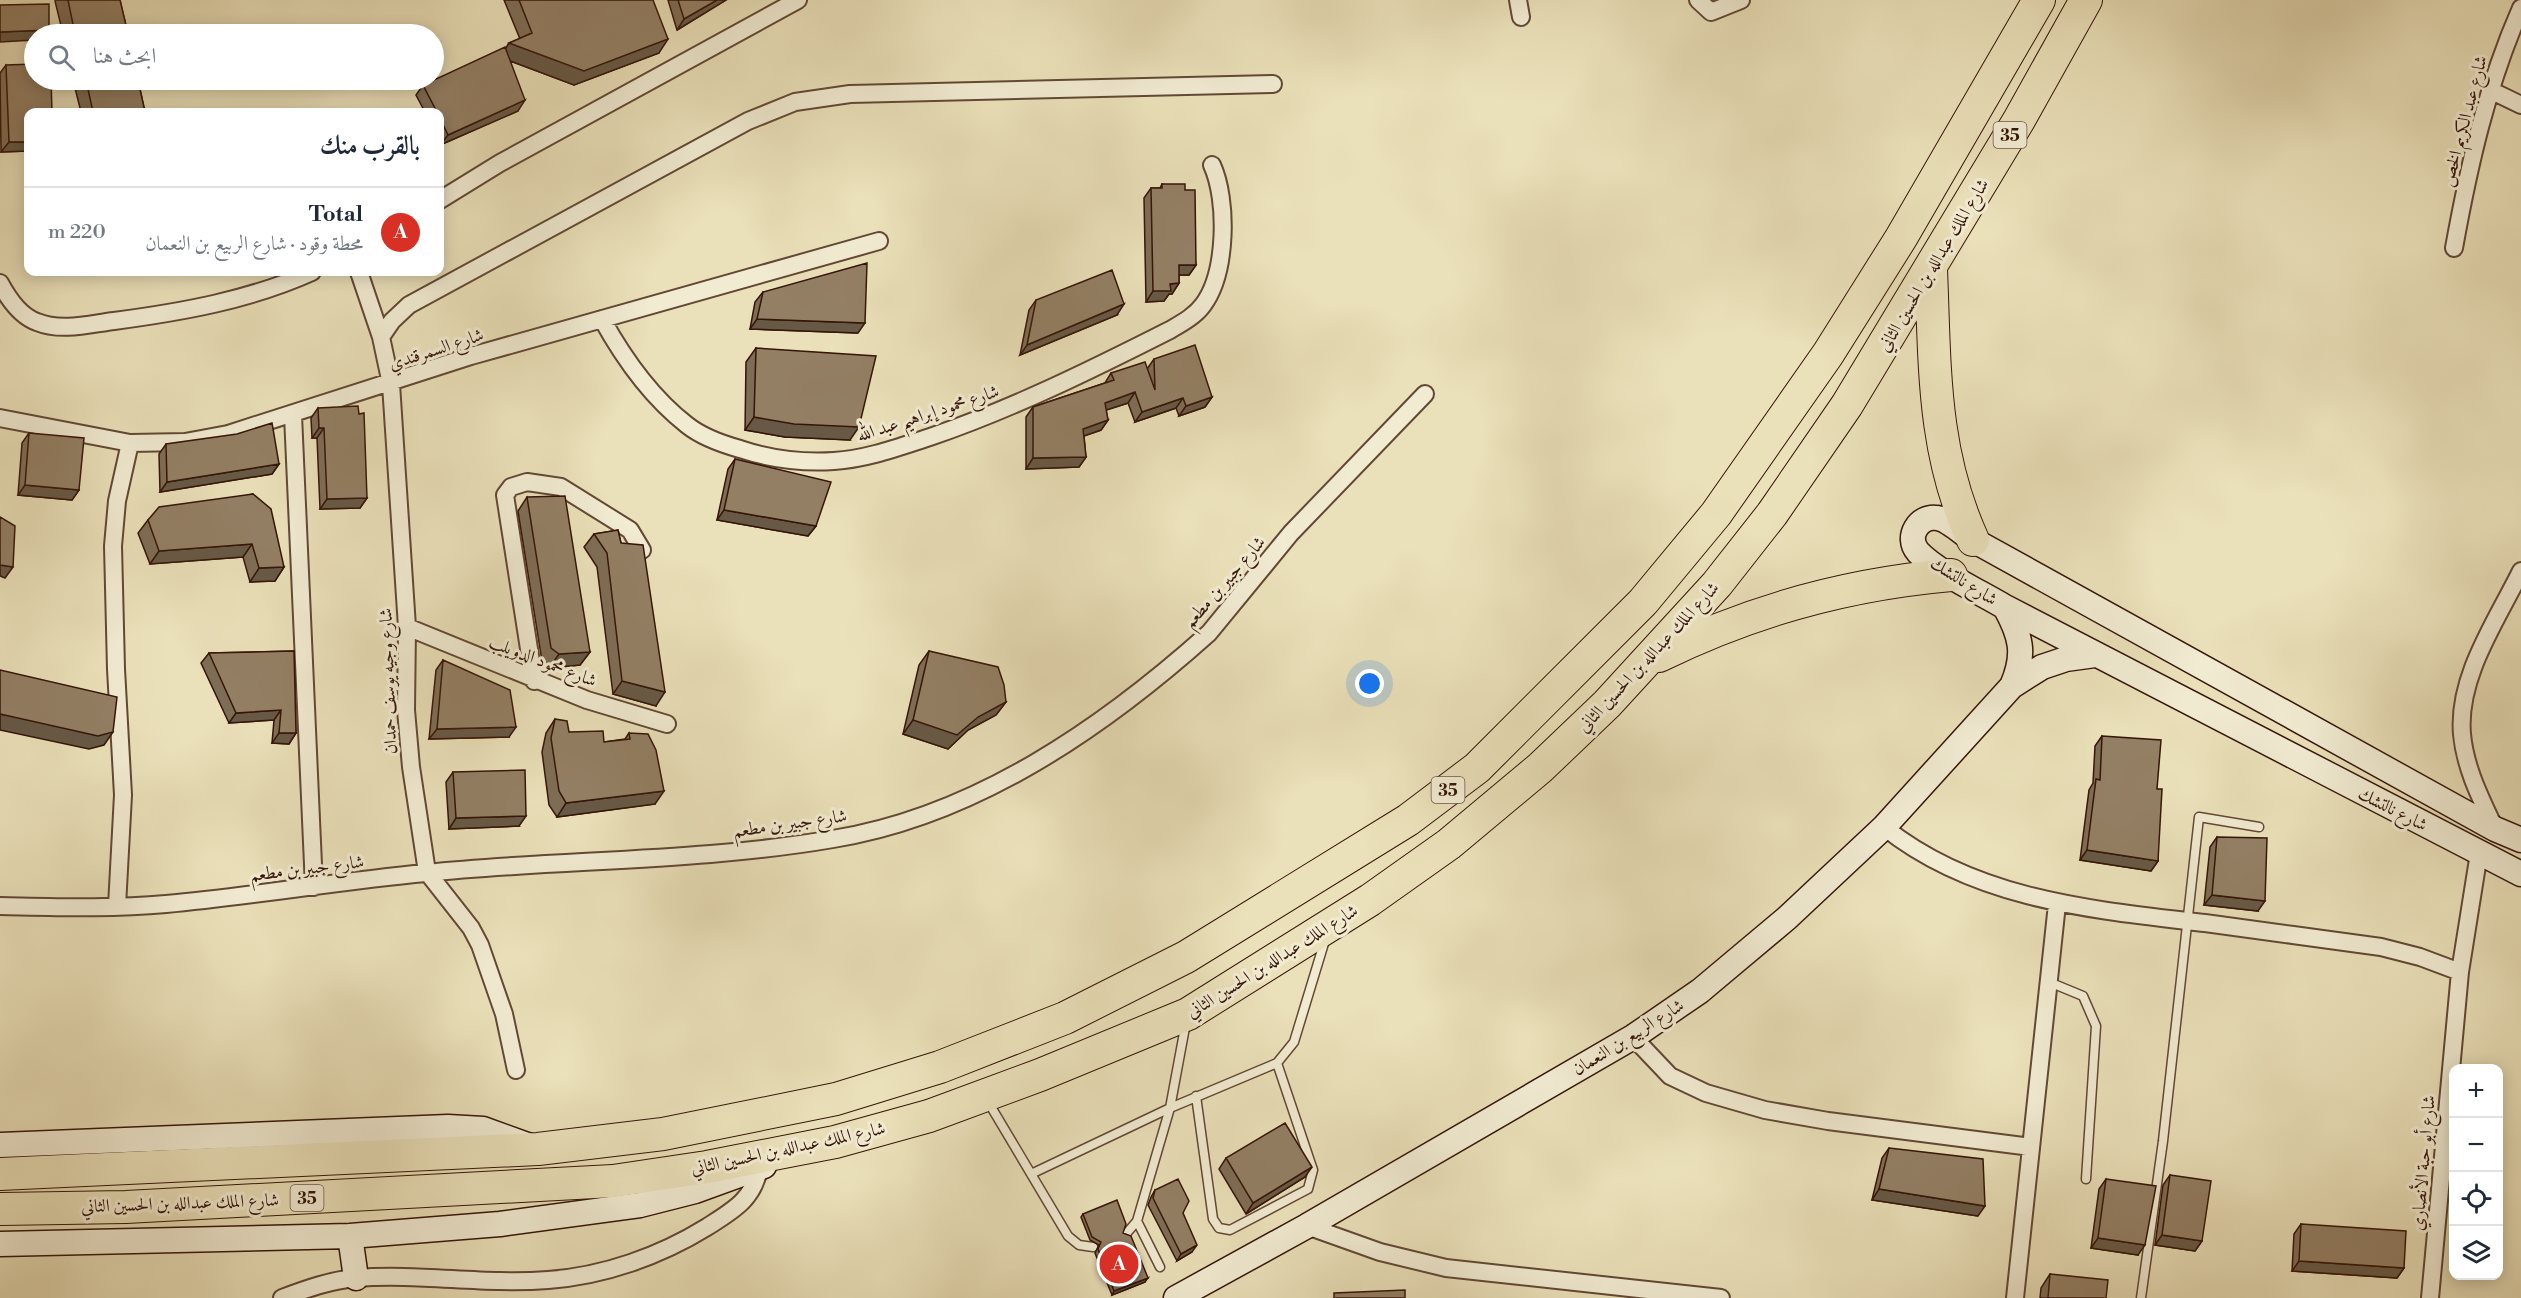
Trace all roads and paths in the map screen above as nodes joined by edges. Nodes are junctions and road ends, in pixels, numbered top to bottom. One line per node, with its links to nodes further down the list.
1 (798, 0): 13 (street)
2 (1518, 0): 8 (street)
3 (1698, 0): 4 (street)
4 (1741, 0)
5 (2039, 0): 62 (highway, شارع الملك عبدالله بن الحسين الثاني / 35)
6 (2086, 0): 16 (highway, شارع الملك عبدالله بن الحسين الثاني / 35)
7 (2521, 8): 10 (street, شارع عبد الكريم الخص)
8 (1521, 17)
9 (1273, 84): 21 (street)
10 (2490, 90): 11 (street); 15 (street, شارع عبد الكريم الخص)
11 (2521, 105)
12 (1212, 165): 20 (street, شارع محمود إبراهيم عبد الله)
13 (444, 198)
14 (879, 241): 20 (street, شارع السمرقندي)
15 (2454, 248)
16 (1931, 269): 27 (highway); 34 (highway, شارع الملك عبدالله بن الحسين الثاني / 35)
17 (303, 276): 19 (street)
18 (360, 276): 21 (street, شارع وجيه يوسف حمدان)
19 (0, 283)
20 (602, 319): 22 (street, شارع السمرقندي)
21 (381, 337): 22 (street, شارع وجيه يوسف حمدان)
22 (391, 384): 24 (street, شارع السمرقندي); 32 (street, شارع وجيه يوسف حمدان)
23 (1425, 394): 43 (street, شارع جبير بن مطعم)
24 (293, 415): 26 (street, شارع السمرقندي); 45 (street)
25 (0, 418): 26 (street, شارع السمرقندي)
26 (130, 442): 48 (street)
27 (1972, 540): 30 (main road, شارع نالتشك); 40 (main road, شارع نالتشك)
28 (642, 550): 35 (street)
29 (2521, 571): 40 (street)
30 (1951, 575): 31 (main road, شارع نالتشك); 34 (highway)
31 (2005, 607): 33 (main road, شارع نالتشك); 36 (main road, شارع الربيع بن النعمان)
32 (407, 627): 35 (street, شارع محمود الدويلب); 43 (street, شارع وجيه يوسف حمدان)
33 (2095, 655): 36 (main road, شارع الربيع بن النعمان); 42 (main road, شارع نالتشك)
34 (1645, 663): 50 (highway, شارع الملك عبدالله بن الحسين الثاني / 35)
35 (534, 681): 37 (street, شارع محمود الدويلب)
36 (2012, 686): 38 (main road, شارع الربيع بن النعمان)
37 (667, 724)
38 (1884, 827): 46 (street); 54 (main road, شارع الربيع بن النعمان)
39 (2259, 827): 49 (lane)
40 (2495, 829): 41 (main road, شارع نالتشك)
41 (2521, 840)
42 (2479, 853): 44 (main road, شارع نالتشك); 51 (street, شارع أبو حبة الأنصاري)
43 (427, 872): 45 (street, شارع جبير بن مطعم); 56 (street, شارع وجيه يوسف حمدان)
44 (2521, 874)
45 (314, 887): 48 (street, شارع جبير بن مطعم)
46 (2057, 904): 49 (street); 52 (street)
47 (0, 906): 48 (street, شارع جبير بن مطعم)
48 (117, 906)
49 (2187, 921): 51 (street); 81 (lane)
50 (1333, 923): 53 (highway, شارع الملك عبدالله بن الحسين الثاني / 35); 55 (lane)
51 (2460, 972): 82 (street, شارع أبو حبة الأنصاري)
52 (2049, 982): 61 (street); 67 (lane)
53 (1188, 1014): 57 (highway, شارع الملك عبدالله بن الحسين الثاني / 35); 59 (lane)
54 (1633, 1037): 61 (street); 70 (main road, شارع الربيع بن النعمان)
55 (1277, 1063): 58 (lane); 58 (lane)
56 (516, 1070)
57 (985, 1096): 63 (highway, شارع الملك عبدالله بن الحسين الثاني / 35); 66 (lane)
58 (1196, 1096): 59 (lane)
59 (1170, 1108): 66 (lane); 69 (lane)
60 (0, 1146): 62 (main road)
61 (2031, 1147): 80 (street)
62 (538, 1149): 65 (highway, شارع الملك عبدالله بن الحسين الثاني / 35)
63 (794, 1150): 64 (main road); 68 (highway, شارع الملك عبدالله بن الحسين الثاني / 35)
64 (759, 1169): 72 (main road); 76 (street)
65 (0, 1174)
66 (1032, 1174): 74 (lane)
67 (2085, 1179)
68 (0, 1209)
69 (1137, 1221): 71 (lane); 75 (lane)
70 (1307, 1226): 78 (main road, شارع الربيع بن النعمان); 79 (street)
71 (1126, 1234)
72 (350, 1236): 73 (main road); 76 (main road)
73 (0, 1244)
74 (1093, 1247)
75 (1160, 1267)
76 (356, 1278): 77 (street)
77 (282, 1298)
78 (1176, 1298)
79 (1721, 1298)
80 (2015, 1298)
81 (2141, 1298)
82 (2430, 1298)

